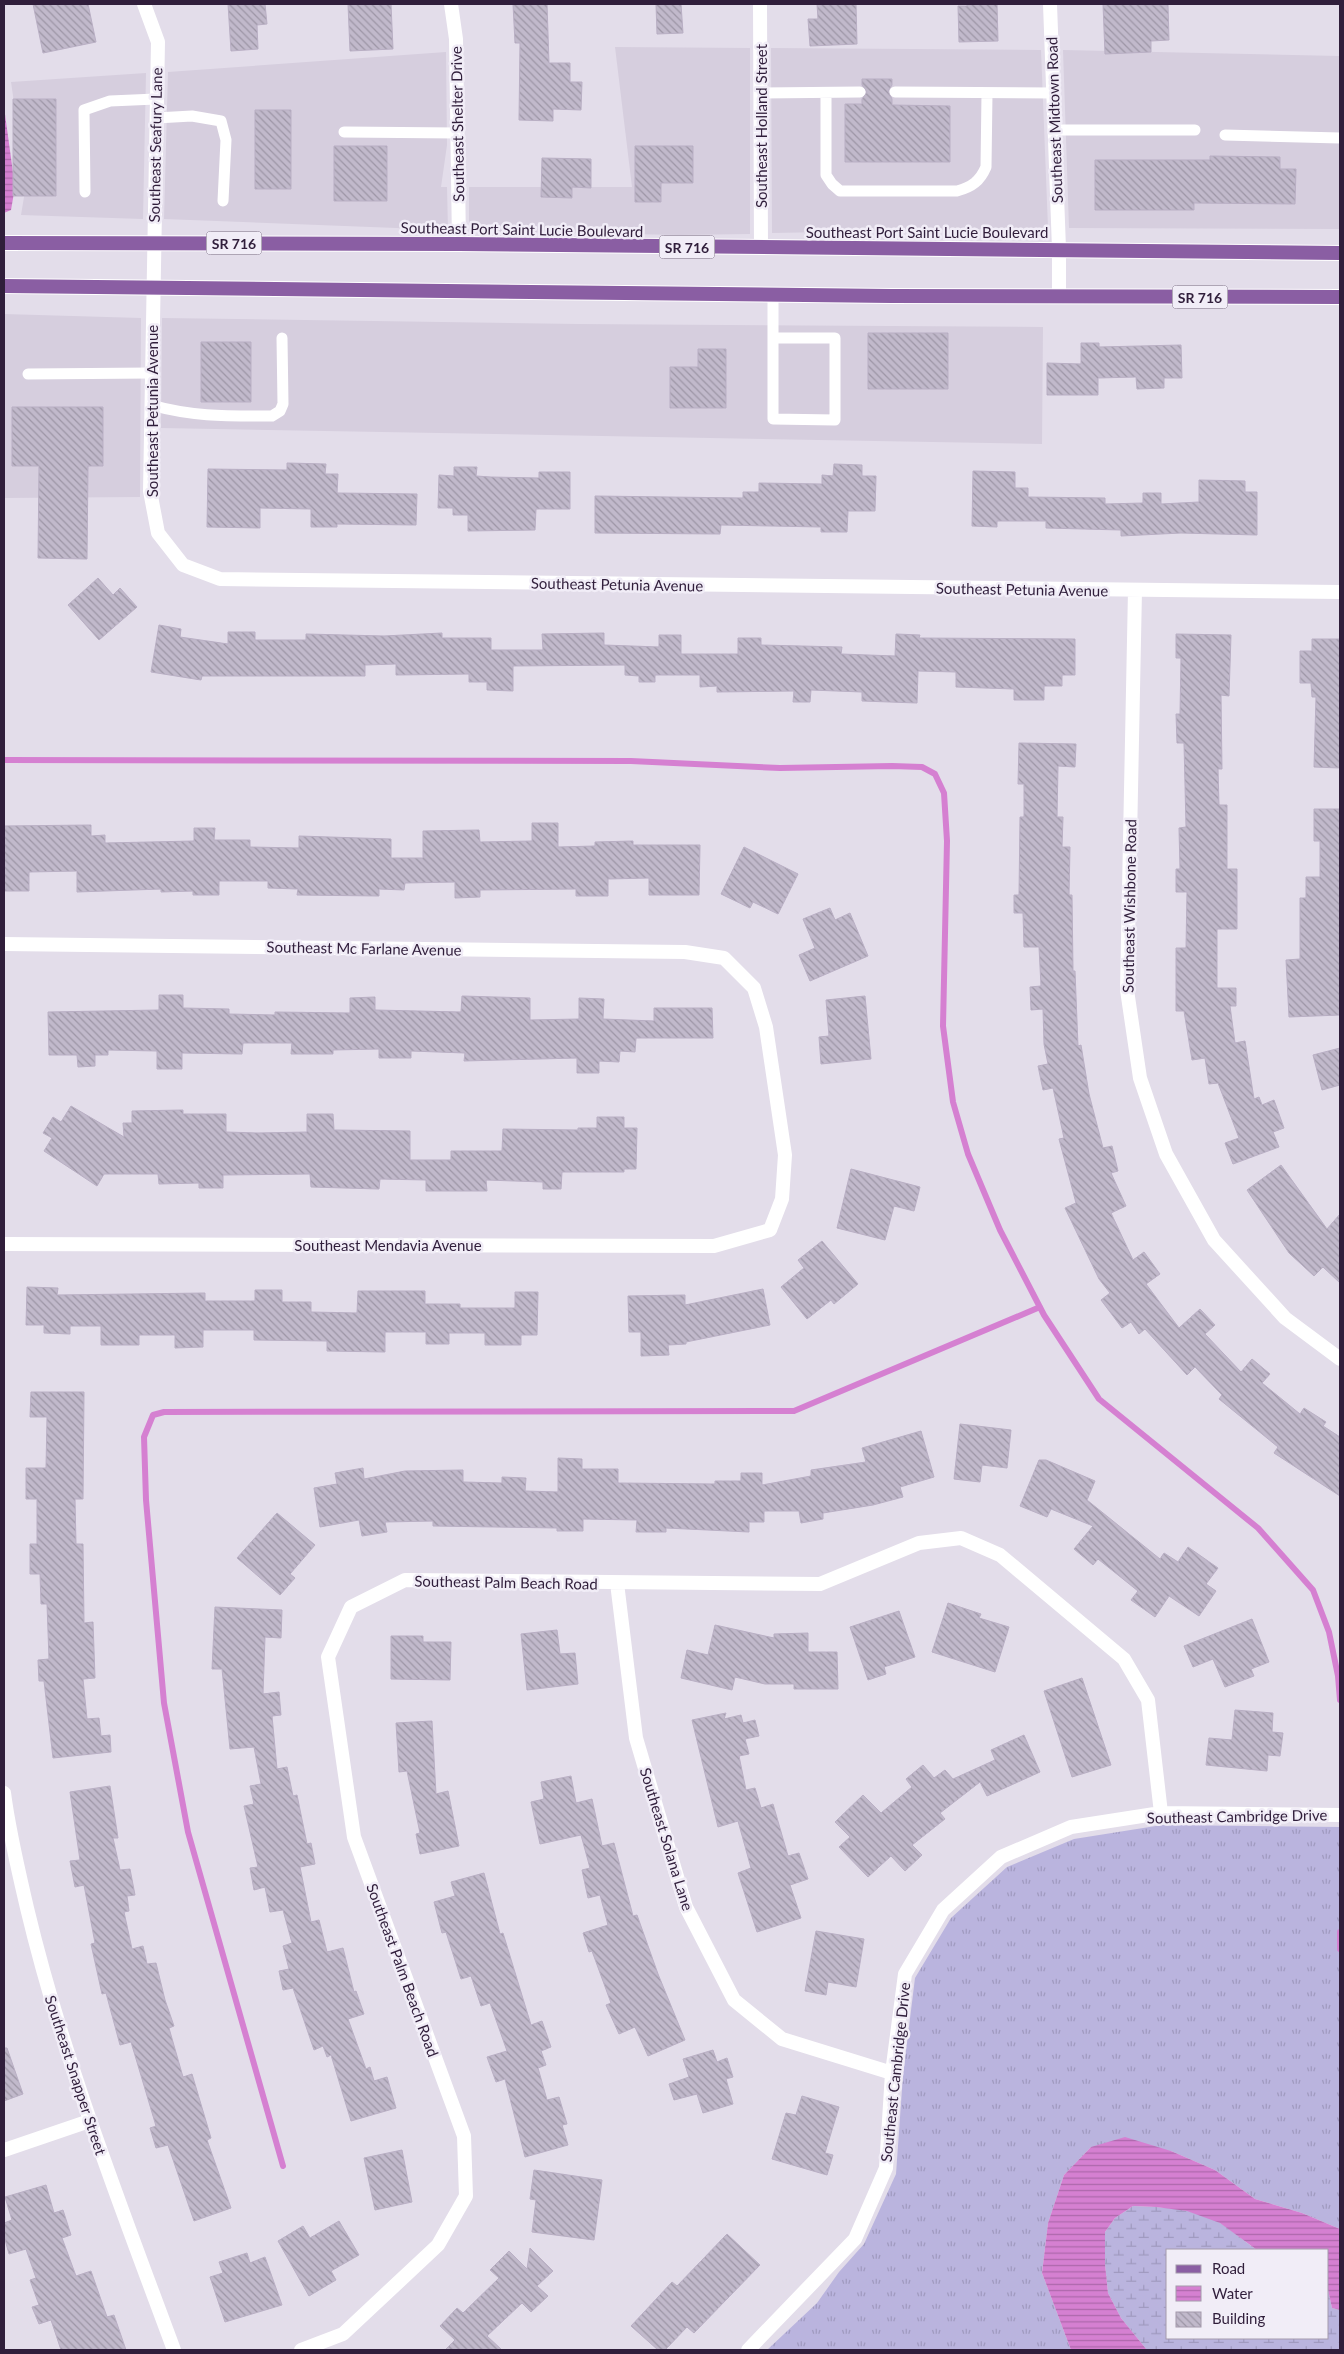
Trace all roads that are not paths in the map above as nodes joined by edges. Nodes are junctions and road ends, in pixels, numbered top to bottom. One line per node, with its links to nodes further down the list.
1 (144, 4): 11 (street, Southeast Seafury Lane)
2 (451, 4): 16 (street, Southeast Shelter Drive)
3 (760, 4): 8 (street, Southeast Holland Street)
4 (1050, 4): 9 (street, Southeast Midtown Road)
5 (826, 92): 6 (lane); 8 (lane); 10 (lane)
6 (860, 92)
7 (896, 92): 10 (lane)
8 (761, 93): 24 (street, Southeast Holland Street)
9 (1053, 93): 10 (lane); 13 (street, Southeast Midtown Road)
10 (987, 94)
11 (156, 99): 12 (street, Southeast Seafury Lane); 19 (lane)
12 (156, 118): 20 (lane); 22 (street, Southeast Seafury Lane)
13 (1055, 130): 14 (lane); 25 (street, Southeast Midtown Road)
14 (1195, 130)
15 (344, 132): 16 (lane)
16 (457, 133): 23 (street, Southeast Shelter Drive)
17 (1225, 135): 18 (lane)
18 (1340, 138)
19 (85, 192)
20 (223, 201)
21 (4, 243): 22 (main road, Southeast Port Saint Lucie Boulevard / SR 716)
22 (153, 243): 23 (main road, Southeast Port Saint Lucie Boulevard / SR 716); 28 (street, Southeast Seafury Lane)
23 (458, 244): 24 (main road, Southeast Port Saint Lucie Boulevard / SR 716)
24 (761, 248): 25 (main road, Southeast Port Saint Lucie Boulevard / SR 716)
25 (1059, 249): 26 (main road, Southeast Port Saint Lucie Boulevard / SR 716); 30 (street, Southeast Midtown Road)
26 (1340, 252)
27 (4, 286): 28 (main road, SR 716)
28 (152, 288): 29 (main road, SR 716); 34 (street, Southeast Petunia Avenue)
29 (773, 295): 30 (main road, SR 716); 33 (lane)
30 (1059, 297): 31 (main road, SR 716)
31 (1340, 297)
32 (282, 338): 36 (lane)
33 (773, 338): 33 (lane)
34 (151, 373): 35 (lane); 36 (street, Southeast Petunia Avenue)
35 (28, 374)
36 (151, 405): 37 (street, Southeast Petunia Avenue)
37 (1135, 590): 38 (street, Southeast Petunia Avenue); 42 (street, Southeast Wishbone Road)
38 (1340, 592)
39 (4, 944): 40 (street, Southeast Mc Farlane Avenue)
40 (770, 1230): 41 (street, Southeast Mendavia Avenue)
41 (4, 1244)
42 (1340, 1359)
43 (617, 1583): 45 (street, Southeast Palm Beach Road); 48 (street, Southeast Solana Lane); 52 (street, Southeast Palm Beach Road)
44 (4, 1793): 47 (street, Southeast Snapper Street)
45 (1161, 1813): 46 (street, Southeast Cambridge Drive); 48 (street, Southeast Cambridge Drive)
46 (1340, 1815)
47 (6, 1827): 49 (street, Southeast Snapper Street)
48 (892, 2073): 53 (street, Southeast Cambridge Drive)
49 (89, 2121): 50 (street); 51 (street, Southeast Snapper Street)
50 (4, 2150)
51 (174, 2350)
52 (301, 2350)
53 (748, 2350)

